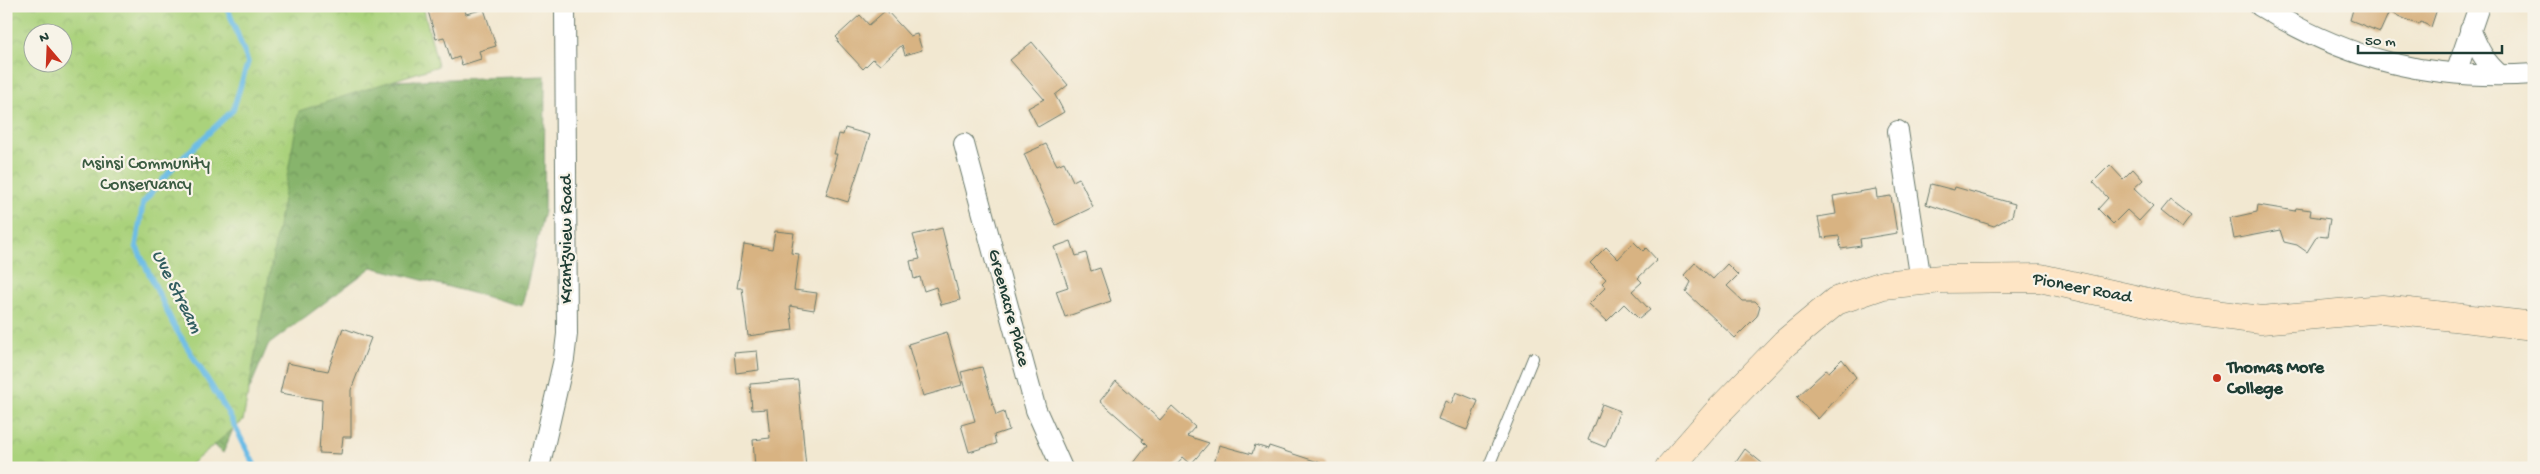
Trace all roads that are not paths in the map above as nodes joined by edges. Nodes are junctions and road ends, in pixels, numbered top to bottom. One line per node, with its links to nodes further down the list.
1 (565, 6): 13 (street, Krantzview Road)
2 (2260, 6): 5 (street)
3 (2479, 6): 4 (street)
4 (2470, 29): 5 (street); 7 (street)
5 (2456, 73): 7 (street)
6 (2534, 74): 7 (street)
7 (2500, 75)
8 (1898, 132): 10 (street)
9 (964, 144): 14 (street, Greenacre Place)
10 (1921, 281): 11 (main road, Pioneer Road); 16 (main road, Pioneer Road)
11 (2534, 326)
12 (1533, 358): 15 (lane)
13 (539, 468)
14 (1062, 468)
15 (1488, 468)
16 (1669, 468)

